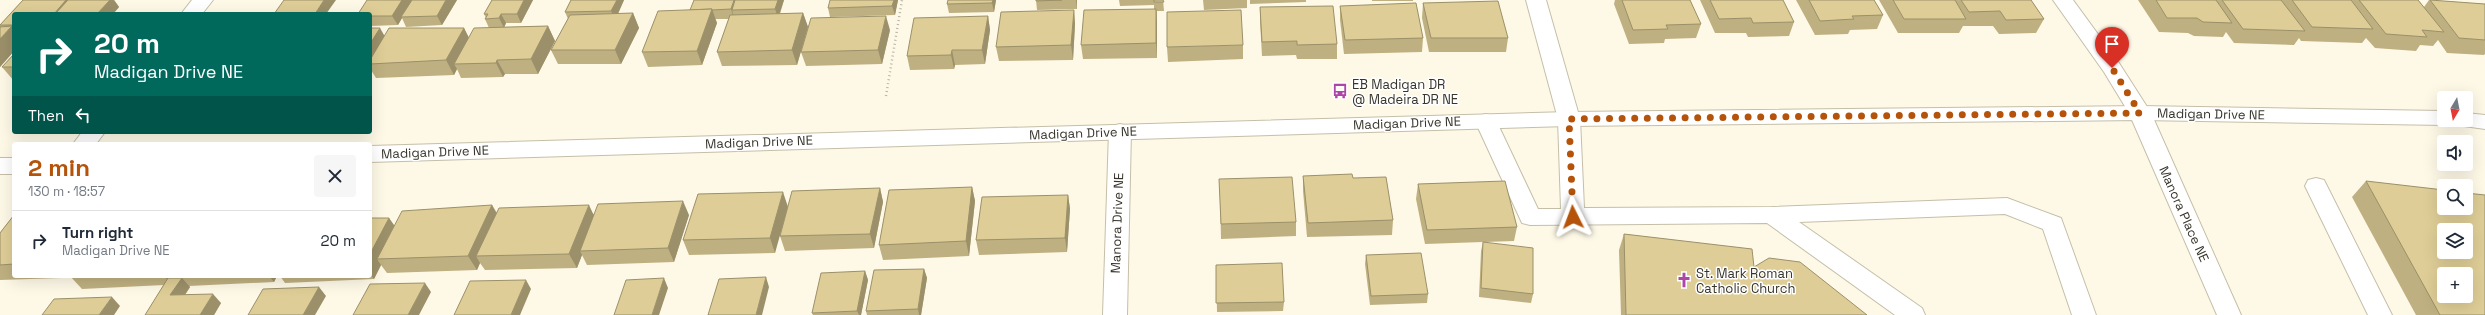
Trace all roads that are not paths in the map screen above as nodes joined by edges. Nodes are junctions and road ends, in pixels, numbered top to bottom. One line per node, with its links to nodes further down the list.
1 (203, 0): 4 (street)
2 (1536, 0): 7 (street)
3 (2063, 0): 5 (street, Manora Place NE)
4 (193, 12)
5 (2140, 113): 6 (street, Madigan Drive NE); 7 (street, Madigan Drive NE); 23 (street, Manora Place NE)
6 (2437, 118)
7 (1569, 119): 8 (street, Madigan Drive NE); 19 (street)
8 (1486, 121): 11 (street, Madigan Drive NE); 19 (street)
9 (2473, 121): 10 (street)
10 (2485, 122)
11 (1120, 132): 14 (street, Madigan Drive NE); 20 (street, Manora Drive NE)
12 (92, 134): 13 (street)
13 (86, 142)
14 (372, 154)
15 (0, 166): 16 (street)
16 (12, 166)
17 (2316, 186): 24 (street)
18 (1772, 215): 19 (street); 21 (street); 22 (street)
19 (1573, 217)
20 (1115, 315)
21 (1913, 315)
22 (2084, 315)
23 (2229, 315)
24 (2380, 315)

